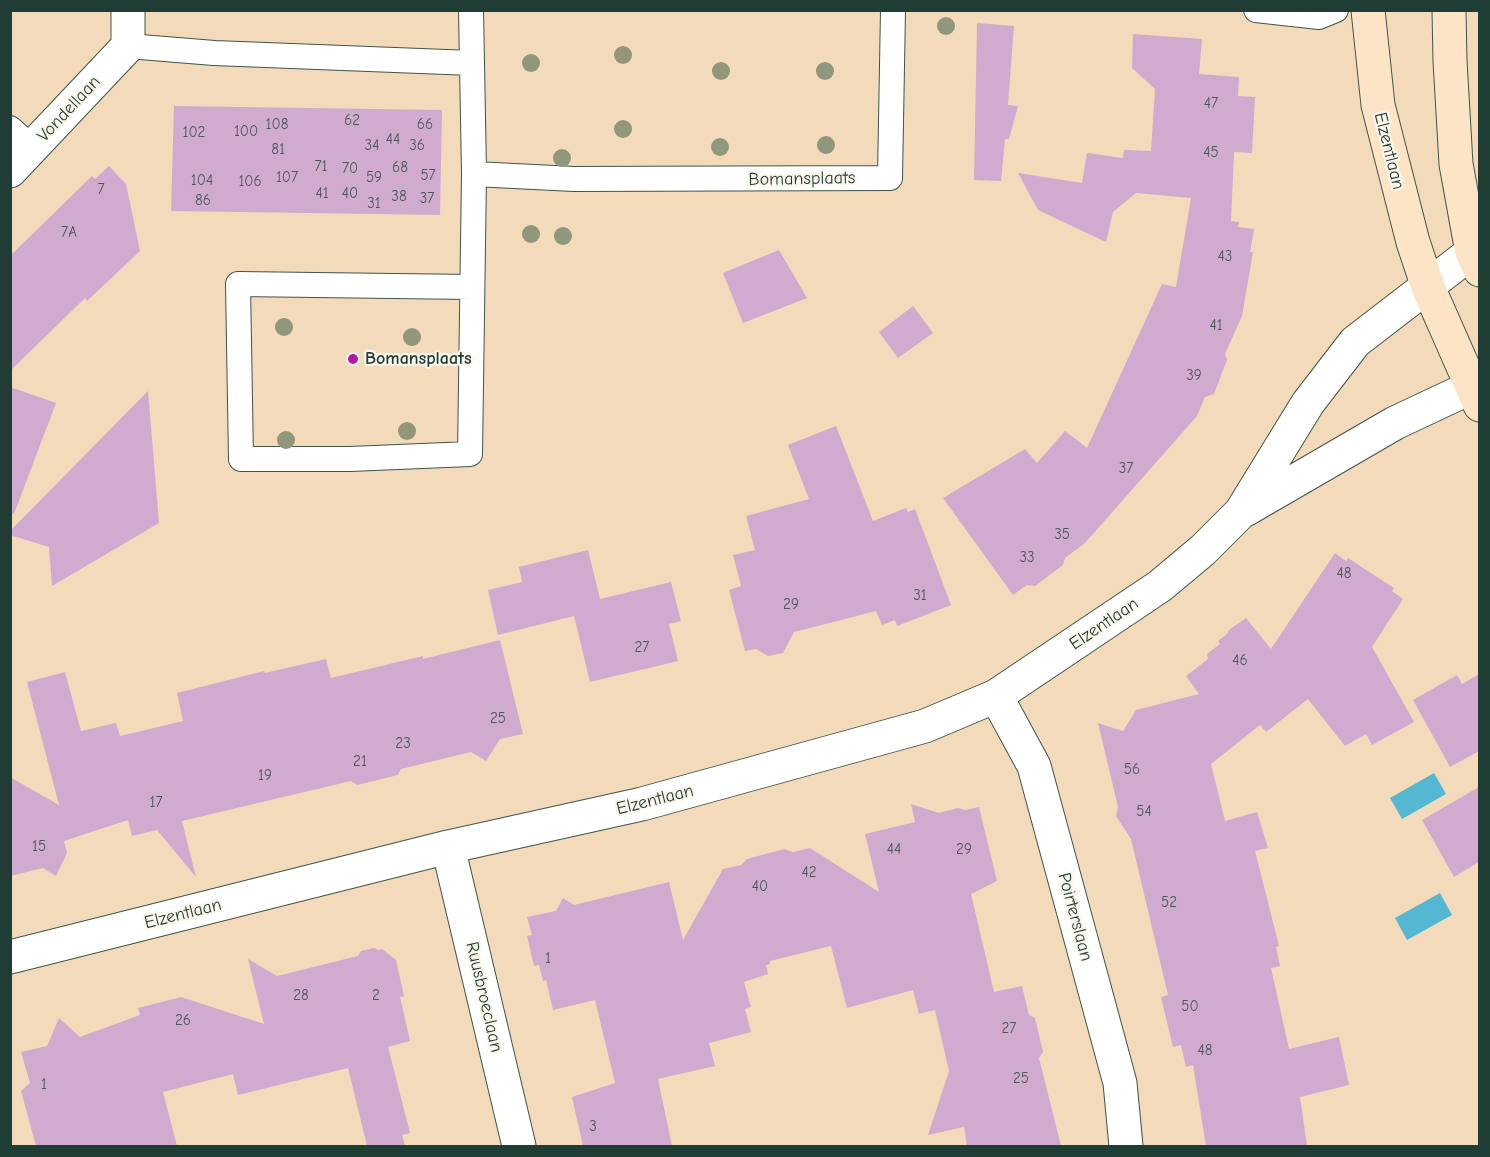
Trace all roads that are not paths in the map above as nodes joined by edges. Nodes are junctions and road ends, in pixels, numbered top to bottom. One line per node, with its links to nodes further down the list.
1 (128, 10): 8 (street)
2 (471, 10): 9 (lane)
3 (893, 10): 12 (lane, Bomansplaats)
4 (1256, 10): 5 (lane)
5 (1336, 10)
6 (1368, 10): 15 (main road, Elzentlaan)
7 (1449, 10): 13 (main road, Elzentlaan)
8 (128, 46): 9 (lane); 10 (street, Vondellaan)
9 (472, 63): 12 (lane)
10 (22, 137): 11 (street, Vondellaan)
11 (10, 171)
12 (474, 174): 14 (lane)
13 (1477, 256): 15 (street, Elzentlaan)
14 (472, 287): 14 (lane)
15 (1428, 287): 16 (main road); 17 (street, Elzentlaan)
16 (1477, 392): 17 (street, Elzentlaan)
17 (1241, 512): 18 (street, Elzentlaan)
18 (996, 696): 19 (street, Elzentlaan); 22 (street, Poirterslaan)
19 (448, 847): 20 (street, Elzentlaan); 21 (street, Ruusbroeclaan)
20 (10, 957)
21 (519, 1146)
22 (1126, 1146)

